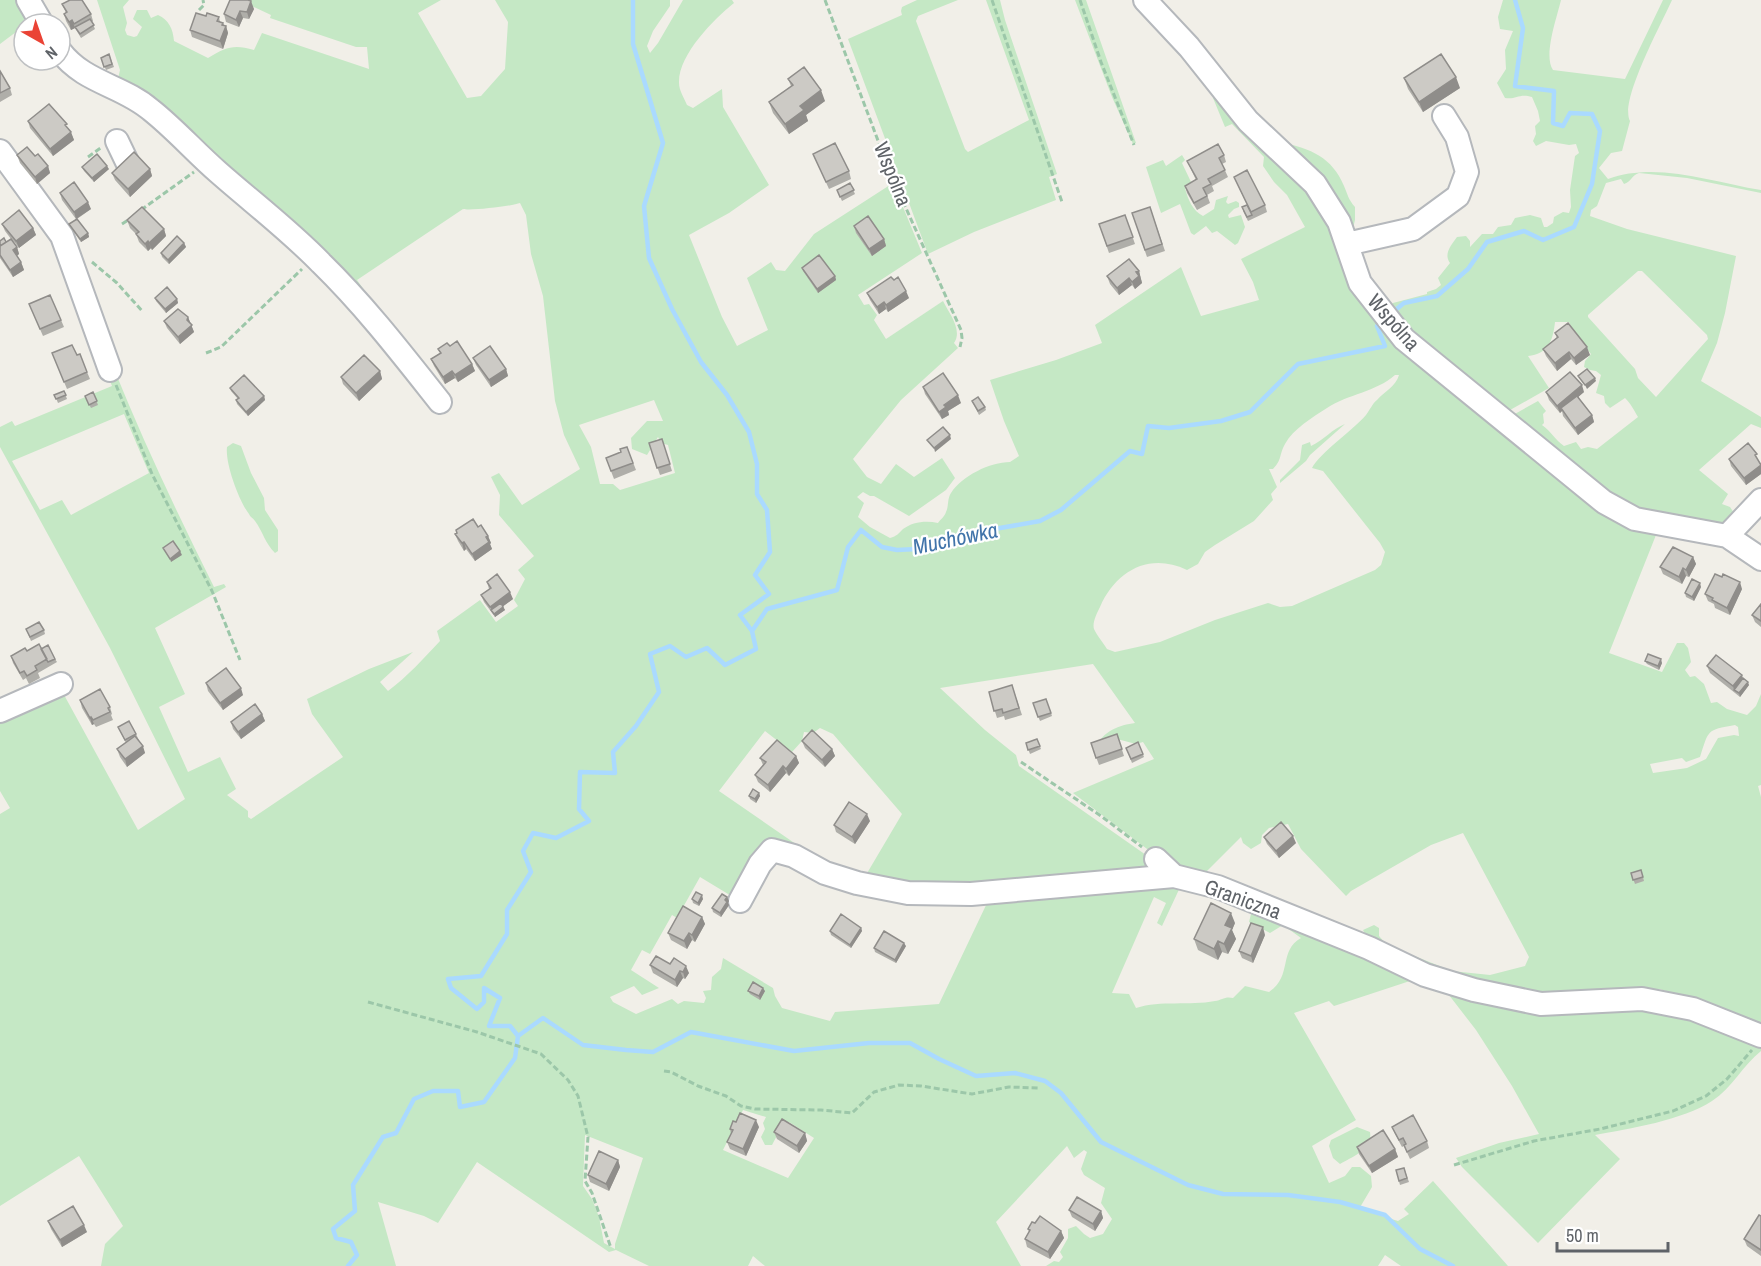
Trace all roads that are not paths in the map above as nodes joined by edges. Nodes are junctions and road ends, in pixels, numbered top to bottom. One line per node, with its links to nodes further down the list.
1 (1145, 0): 7 (street, Wspólna)
2 (72, 66): 9 (street)
3 (1444, 116): 7 (street)
4 (0, 151): 8 (street)
5 (122, 152): 6 (street)
6 (103, 163)
7 (1347, 244): 11 (street, Wspólna)
8 (110, 370)
9 (440, 402)
10 (1761, 500): 11 (street)
11 (1727, 536): 12 (street, Wspólna)
12 (1761, 560)
13 (61, 684): 14 (street)
14 (0, 711)
15 (1156, 858): 16 (street)
16 (1174, 876): 17 (street, Graniczna); 18 (street, Graniczna)
17 (740, 901)
18 (1759, 1041)

